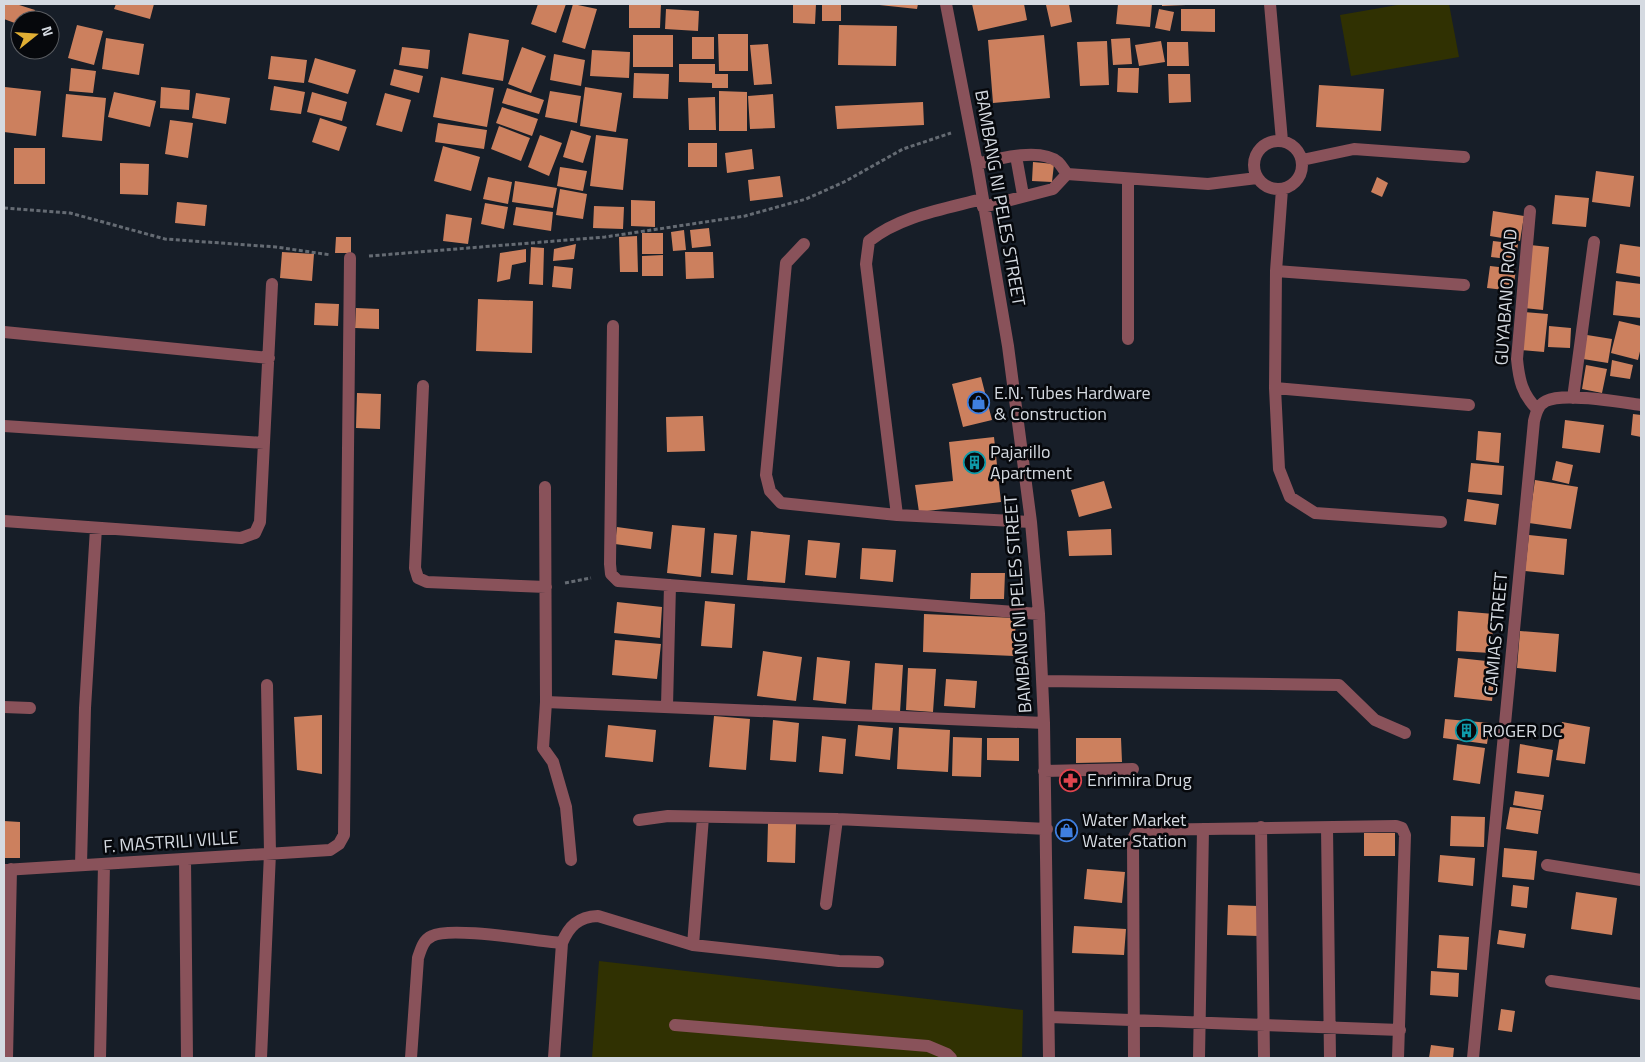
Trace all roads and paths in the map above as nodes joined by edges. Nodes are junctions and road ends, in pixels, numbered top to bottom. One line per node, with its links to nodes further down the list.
1 (946, 4): 3 (street, BAMBANG NI PELES STREET)
2 (1270, 4): 4 (street)
3 (970, 126): 8 (street, BAMBANG NI PELES STREET); 19 (path)
4 (1282, 141): 7 (street); 10 (street)
5 (1016, 156): 8 (street); 9 (street); 13 (street)
6 (1464, 157): 7 (street)
7 (1302, 160): 12 (street)
8 (977, 164): 14 (street, BAMBANG NI PELES STREET)
9 (1067, 174): 11 (street); 13 (street)
10 (1257, 178): 11 (street); 12 (street)
11 (1128, 179): 25 (street)
12 (1282, 189): 20 (street)
13 (1023, 195): 14 (street)
14 (983, 203): 36 (street); 38 (street, BAMBANG NI PELES STREET)
15 (4, 208): 19 (path)
16 (1530, 211): 32 (street, GUYABANO ROAD)
17 (1594, 242): 29 (street)
18 (804, 244): 36 (street)
19 (350, 258): 62 (street, F. MASTRILI VILLE)
20 (1276, 271): 22 (street); 28 (street)
21 (272, 284): 26 (street)
22 (1464, 284)
23 (614, 326): 41 (street)
24 (4, 332): 26 (street)
25 (1128, 339)
26 (269, 358): 34 (street)
27 (423, 386): 43 (street)
28 (1275, 388): 30 (street); 39 (street)
29 (1573, 398): 31 (street); 32 (street)
30 (1470, 405)
31 (1641, 405)
32 (1537, 409): 96 (street, CAMIAS STREET)
33 (4, 426): 34 (street)
34 (264, 443): 40 (street)
35 (545, 487): 43 (street)
36 (897, 515): 38 (street)
37 (4, 521): 40 (street)
38 (1031, 522): 44 (street, BAMBANG NI PELES STREET)
39 (1441, 522)
40 (96, 528): 66 (street)
41 (611, 574): 42 (street); 43 (path)
42 (670, 585): 44 (street); 49 (street)
43 (546, 587): 47 (street)
44 (1039, 614): 45 (street, BAMBANG NI PELES STREET)
45 (1043, 681): 51 (street, BAMBANG NI PELES STREET); 52 (street)
46 (267, 685): 62 (street)
47 (546, 702): 49 (street); 64 (street)
48 (4, 706): 50 (street)
49 (667, 706): 51 (street)
50 (30, 708)
51 (1044, 723): 54 (street, BAMBANG NI PELES STREET)
52 (1405, 733)
53 (1133, 769): 54 (street)
54 (1044, 771): 60 (street, BAMBANG NI PELES STREET)
55 (703, 817): 56 (street); 57 (street); 72 (street)
56 (837, 819): 60 (street); 70 (street)
57 (640, 820)
58 (1261, 828): 59 (street); 61 (street); 80 (street)
59 (1327, 828): 81 (street); 82 (street)
60 (1046, 829): 76 (street, BAMBANG NI PELES STREET)
61 (1203, 829): 77 (street); 78 (street)
62 (270, 854): 63 (street, F. MASTRILI VILLE); 86 (street)
63 (185, 859): 65 (street, F. MASTRILI VILLE); 85 (street)
64 (571, 860)
65 (104, 864): 66 (street, F. MASTRILI VILLE); 84 (street)
66 (81, 865): 68 (street, F. MASTRILI VILLE)
67 (1547, 866): 69 (street)
68 (7, 869): 83 (street)
69 (1641, 880)
70 (826, 904)
71 (562, 943): 72 (street); 87 (street); 88 (street)
72 (693, 945): 73 (street)
73 (878, 962)
74 (1551, 981): 75 (street)
75 (1641, 994)
76 (1050, 1017): 77 (street); 90 (street, BAMBANG NI PELES STREET)
77 (1134, 1020): 78 (street); 91 (street)
78 (1200, 1022): 80 (street); 92 (street)
79 (675, 1025): 89 (street)
80 (1265, 1025): 81 (street); 93 (street)
81 (1331, 1027): 82 (street); 94 (street)
82 (1400, 1030): 95 (street)
83 (7, 1058)
84 (100, 1058)
85 (187, 1058)
86 (261, 1058)
87 (411, 1058)
88 (554, 1058)
89 (951, 1058)
90 (1049, 1058)
91 (1134, 1058)
92 (1199, 1058)
93 (1264, 1058)
94 (1330, 1058)
95 (1398, 1058)
96 (1473, 1058)

